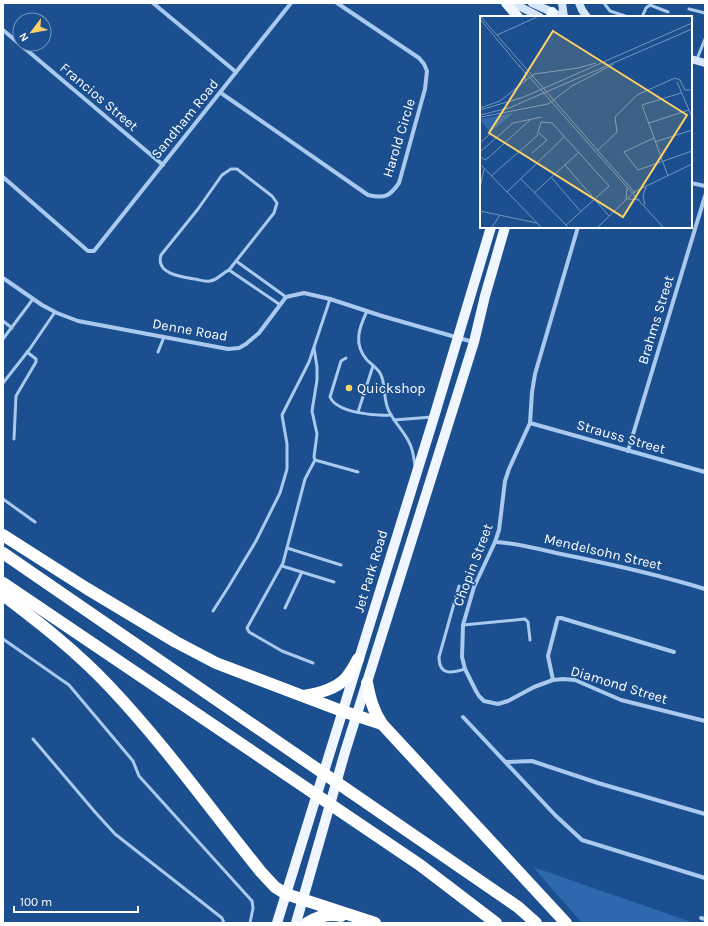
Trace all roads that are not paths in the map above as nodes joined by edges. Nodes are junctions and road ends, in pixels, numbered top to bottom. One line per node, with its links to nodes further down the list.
1 (153, 3): 24 (street)
2 (291, 3): 24 (street, Sandham Road)
3 (337, 3): 25 (street, Harold Circle)
4 (506, 3): 15 (main road)
5 (513, 3): 16 (main road)
6 (532, 3): 14 (main road)
7 (579, 3): 18 (main road)
8 (604, 3): 19 (lane)
9 (562, 4): 14 (main road); 17 (main road)
10 (650, 4): 12 (lane); 20 (lane)
11 (689, 9): 13 (lane)
12 (668, 12)
13 (705, 12)
14 (551, 15)
15 (517, 16)
16 (538, 16)
17 (564, 16)
18 (586, 16)
19 (625, 16)
20 (642, 16)
21 (3, 30): 26 (street, Francios Street)
22 (705, 39): 23 (lane)
23 (698, 61)
24 (236, 72): 25 (street, Sandham Road)
25 (221, 92): 26 (street, Sandham Road)
26 (163, 165): 27 (street, Sandham Road)
27 (3, 177)
28 (692, 183): 29 (street)
29 (705, 186)
30 (705, 196): 61 (street, Brahms Street)
31 (491, 228): 47 (main road, Jet Park Road)
32 (505, 228): 48 (main road, Jet Park Road)
33 (578, 228): 59 (street, Chopin Street)
34 (236, 261): 35 (lane); 35 (lane); 37 (lane)
35 (229, 270): 40 (lane)
36 (3, 278): 38 (street, Denne Road)
37 (286, 297): 39 (street); 40 (street, Denne Road)
38 (33, 299): 41 (street, Denne Road); 44 (lane)
39 (330, 299): 42 (street); 49 (lane)
40 (280, 304): 45 (street, Denne Road)
41 (54, 312): 45 (street, Denne Road); 50 (lane)
42 (367, 312): 47 (street); 53 (lane)
43 (3, 321): 44 (lane)
44 (12, 328): 46 (lane)
45 (164, 337): 51 (lane)
46 (3, 339)
47 (458, 339): 48 (street); 57 (main road, Jet Park Road)
48 (474, 342): 90 (main road, Jet Park Road)
49 (313, 347): 62 (lane); 81 (lane)
50 (27, 352): 54 (lane); 60 (lane)
51 (158, 352)
52 (346, 358): 55 (lane)
53 (373, 366): 55 (lane); 56 (lane)
54 (3, 383)
55 (358, 412): 56 (lane)
56 (391, 415): 58 (lane)
57 (434, 417): 58 (lane); 65 (main road, Jet Park Road)
58 (394, 420): 65 (lane)
59 (530, 423): 61 (street, Strauss Street); 69 (street, Chopin Street)
60 (14, 439)
61 (628, 450): 64 (street, Strauss Street)
62 (315, 460): 63 (lane); 70 (lane)
63 (358, 472)
64 (705, 472)
65 (416, 474): 86 (main road, Jet Park Road)
66 (3, 499): 67 (lane)
67 (35, 522)
68 (3, 535): 91 (highway)
69 (495, 542): 78 (street, Mendelsohn Street); 82 (street, Chopin Street)
70 (286, 548): 72 (lane); 73 (lane)
71 (3, 553): 111 (highway)
72 (341, 565)
73 (282, 566): 74 (lane); 87 (lane)
74 (302, 572): 75 (lane); 80 (lane)
75 (334, 582)
76 (3, 583): 110 (highway)
77 (459, 586): 88 (lane)
78 (705, 589)
79 (3, 595): 102 (highway)
80 (285, 608)
81 (213, 611)
82 (463, 625): 84 (lane); 88 (street, Chopin Street)
83 (3, 639): 106 (lane)
84 (530, 640)
85 (674, 652): 89 (street)
86 (358, 659): 91 (highway); 93 (main road, Jet Park Road)
87 (313, 663)
88 (466, 669): 92 (street, Chopin Street)
89 (553, 680): 92 (street, Diamond Street); 96 (street, Diamond Street)
90 (367, 683): 94 (main road, Jet Park Road); 97 (highway)
91 (304, 696): 93 (highway)
92 (484, 701)
93 (342, 711): 94 (highway); 102 (main road, Jet Park Road)
94 (357, 715): 97 (highway); 103 (main road, Jet Park Road)
95 (463, 717): 99 (street)
96 (705, 721)
97 (382, 724): 112 (highway)
98 (33, 739): 105 (lane)
99 (506, 762): 100 (street); 101 (street)
100 (705, 814)
101 (705, 878)
102 (286, 894): 103 (highway); 107 (main road, Jet Park Road)
103 (303, 899): 104 (highway); 108 (main road, Jet Park Road)
104 (370, 922): 109 (highway)
105 (224, 923)
106 (250, 923)
107 (277, 923)
108 (296, 923)
109 (308, 923)
110 (496, 923)
111 (536, 923)
112 (566, 923)

